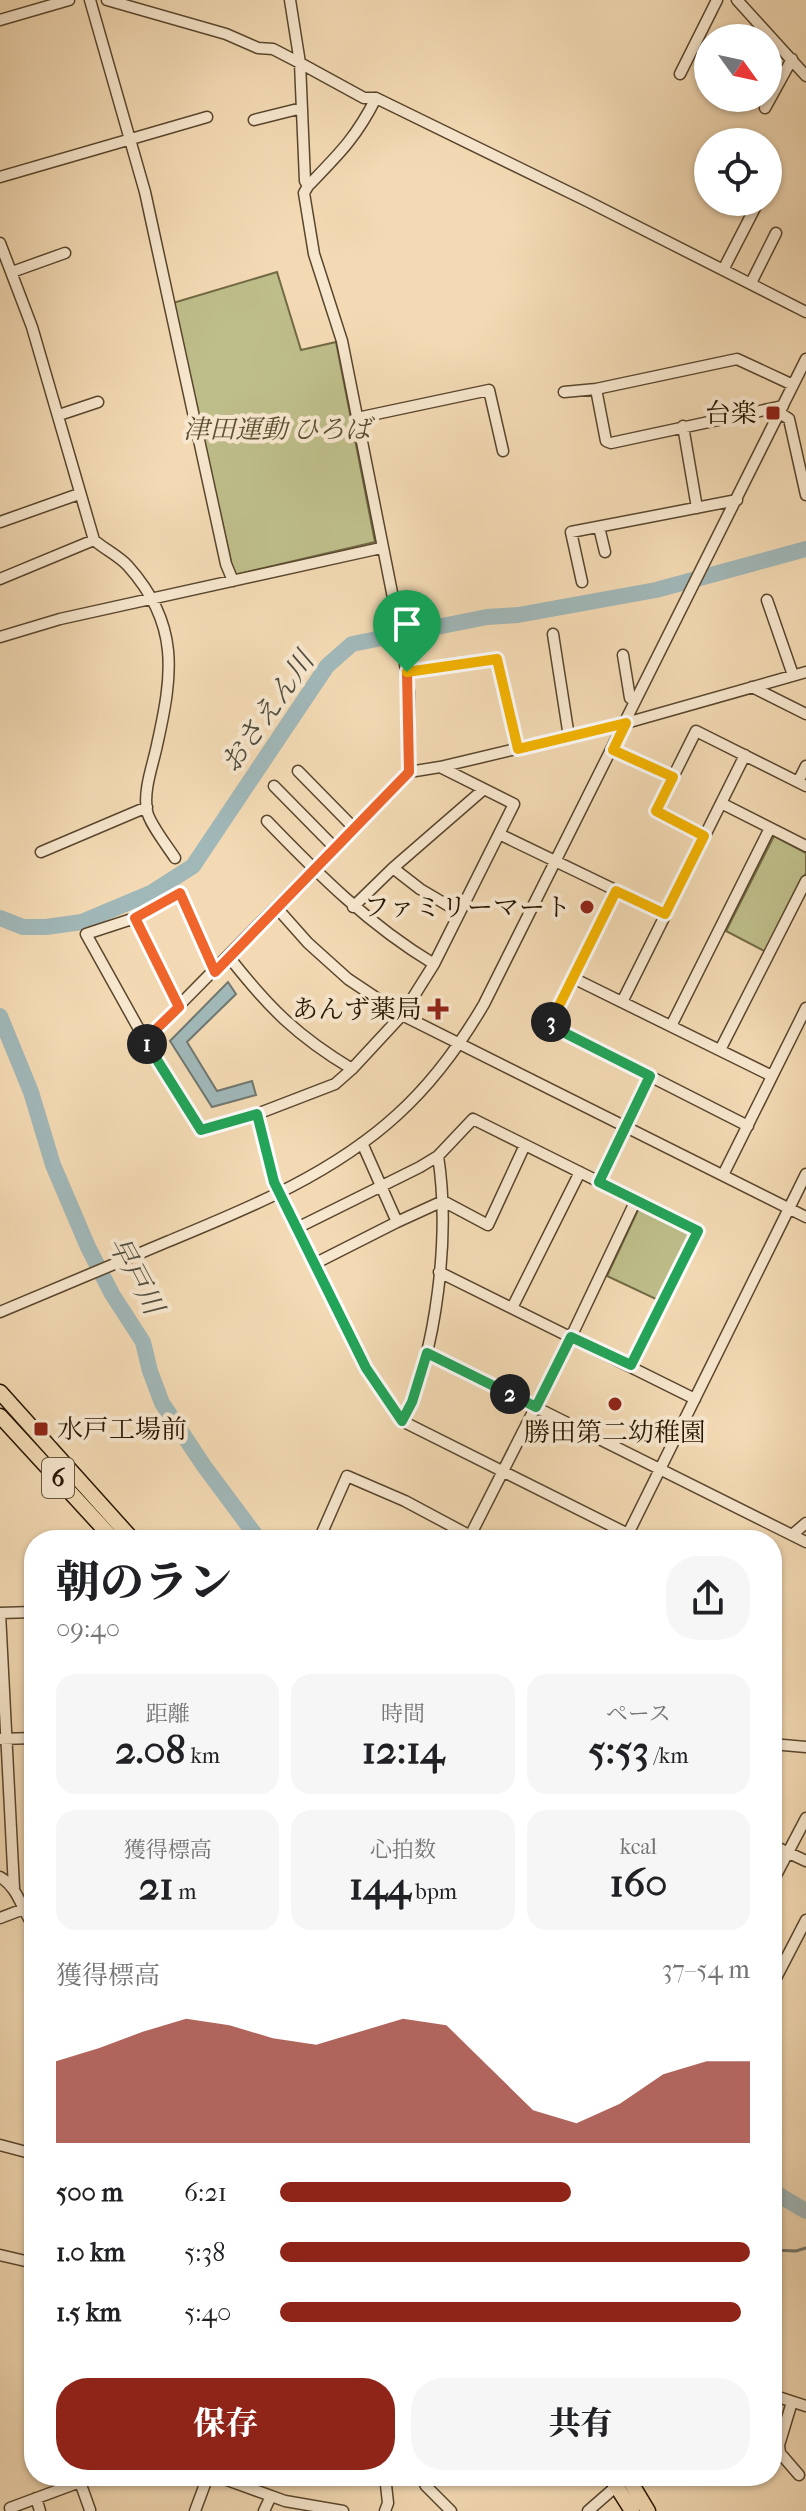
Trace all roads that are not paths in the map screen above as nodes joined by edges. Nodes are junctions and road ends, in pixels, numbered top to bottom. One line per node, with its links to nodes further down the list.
1 (69, 0): 7 (street)
2 (90, 0): 17 (street)
3 (107, 0): 9 (street)
4 (290, 0): 9 (street)
5 (717, 0): 10 (street)
6 (737, 0): 8 (street)
7 (0, 20)
8 (792, 59): 11 (street); 12 (street)
9 (300, 63): 13 (street); 14 (street)
10 (680, 74)
11 (806, 76)
12 (782, 77)
13 (376, 98): 19 (street); 24 (street)
14 (302, 108): 16 (street); 19 (street)
15 (207, 117): 17 (street)
16 (254, 120)
17 (131, 139): 18 (street); 48 (street)
18 (0, 177)
19 (308, 186): 35 (street)
20 (751, 216): 24 (street)
21 (776, 233): 26 (street)
22 (0, 243): 25 (street)
23 (65, 253): 25 (street)
24 (723, 270): 26 (street)
25 (12, 272): 34 (street)
26 (751, 283): 27 (street)
27 (806, 312)
28 (806, 359): 29 (street)
29 (793, 385): 30 (street); 33 (street)
30 (596, 389): 31 (street); 36 (street)
31 (564, 392)
32 (98, 402): 34 (street)
33 (782, 409): 36 (street); 38 (street); 40 (street)
34 (59, 415): 39 (street)
35 (357, 418): 37 (street); 45 (street)
36 (683, 426): 41 (street)
37 (503, 451)
38 (805, 489)
39 (79, 494): 42 (street); 44 (street)
40 (737, 500): 41 (street); 59 (street)
41 (697, 508): 43 (street)
42 (0, 522)
43 (599, 527): 46 (street); 49 (street)
44 (94, 540): 47 (street); 50 (street)
45 (381, 548): 48 (street); 55 (street)
46 (605, 552)
47 (0, 579)
48 (233, 581): 50 (street)
49 (582, 582)
50 (150, 599): 53 (street); 75 (street)
51 (767, 600): 57 (street)
52 (553, 634): 62 (street)
53 (0, 637)
54 (623, 655): 59 (street)
55 (407, 672): 63 (street); 69 (street)
56 (806, 672): 57 (street)
57 (793, 675): 58 (street)
58 (752, 687): 60 (street); 61 (street)
59 (635, 701): 61 (street)
60 (806, 714)
61 (626, 723): 62 (street); 64 (street)
62 (569, 737): 63 (street)
63 (518, 749): 67 (street)
64 (613, 750): 70 (street); 85 (street)
65 (745, 755): 70 (street); 71 (street); 74 (street)
66 (806, 766): 71 (street)
67 (440, 767): 69 (street); 73 (street)
68 (298, 771): 77 (street)
69 (409, 772): 77 (street)
70 (673, 777): 80 (street)
71 (802, 784)
72 (274, 786): 82 (street)
73 (484, 789): 79 (street); 87 (street)
74 (721, 803): 78 (street); 80 (street)
75 (147, 807): 83 (street); 84 (street)
76 (267, 821): 86 (street)
77 (353, 827): 82 (street)
78 (770, 828): 81 (street); 103 (street)
79 (499, 834): 85 (street); 92 (street)
80 (704, 836): 93 (street)
81 (806, 846)
82 (334, 847): 86 (street)
83 (41, 852)
84 (175, 858)
85 (555, 861): 89 (street); 105 (street)
86 (313, 868): 90 (street); 91 (street)
87 (393, 868): 91 (street); 92 (street)
88 (806, 881): 106 (street)
89 (616, 891): 93 (street); 98 (street)
90 (276, 907): 95 (street); 102 (street)
91 (353, 907): 96 (street)
92 (459, 912): 96 (street)
93 (665, 914): 99 (street)
94 (135, 918): 97 (street); 100 (street); 104 (street)
95 (229, 957): 97 (street); 107 (street)
96 (434, 964): 102 (street)
97 (215, 972): 100 (street)
98 (573, 978): 99 (street); 108 (street)
99 (622, 1002): 103 (street)
100 (179, 1007): 104 (street)
101 (806, 1008): 109 (street)
102 (402, 1015): 105 (street); 107 (street)
103 (671, 1026): 106 (street)
104 (145, 1040): 110 (street)
105 (458, 1045): 112 (street); 113 (street)
106 (720, 1050): 109 (street)
107 (352, 1069): 110 (street)
108 (650, 1076): 111 (street); 112 (street)
109 (772, 1076): 111 (street)
110 (257, 1114): 121 (street)
111 (748, 1126): 118 (street)
112 (625, 1127): 118 (street); 119 (street)
113 (362, 1143): 120 (street); 121 (street)
114 (525, 1145): 115 (street); 116 (street); 122 (street)
115 (438, 1156): 120 (street); 122 (street)
116 (580, 1172): 119 (street); 130 (street)
117 (806, 1174): 124 (street)
118 (723, 1175): 124 (street)
119 (599, 1182): 123 (street)
120 (382, 1186): 126 (street); 127 (street)
121 (279, 1192): 127 (street); 131 (street)
122 (443, 1201): 126 (street); 129 (street)
123 (635, 1202): 132 (street); 134 (street)
124 (789, 1208): 125 (street); 136 (street)
125 (806, 1217)
126 (397, 1222): 128 (street)
127 (297, 1228): 128 (street)
128 (314, 1264): 139 (street)
129 (439, 1272): 130 (street); 133 (street)
130 (512, 1308): 132 (street)
131 (0, 1312)
132 (571, 1337): 134 (street); 137 (street)
133 (427, 1353): 137 (street); 139 (street)
134 (631, 1365): 136 (street)
135 (0, 1392): 144 (highway, 6)
136 (695, 1399): 140 (street)
137 (536, 1407): 140 (street); 141 (street)
138 (0, 1416): 143 (highway, 6)
139 (402, 1421): 141 (street)
140 (660, 1470): 149 (street); 150 (street)
141 (504, 1471): 147 (street); 148 (street)
142 (806, 1523): 152 (street)
143 (105, 1530)
144 (124, 1530)
145 (323, 1530): 146 (street)
146 (456, 1530)
147 (476, 1530)
148 (614, 1530)
149 (630, 1530)
150 (782, 1530)
151 (782, 1530): 152 (street)
152 (792, 1535): 153 (street)
153 (806, 1542)
154 (24, 1612): 155 (street)
155 (0, 1613): 157 (street)
156 (24, 1738): 157 (street)
157 (2, 1739): 166 (street)
158 (782, 1745): 159 (street)
159 (806, 1747)
160 (806, 1818): 162 (street)
161 (782, 1850): 162 (street)
162 (787, 1853): 163 (street); 164 (street)
163 (806, 1861)
164 (782, 1863)
165 (0, 1877): 166 (street)
166 (14, 1888): 167 (street)
167 (22, 1909): 168 (street); 169 (street)
168 (24, 1912)
169 (0, 1918)
170 (806, 1920): 171 (street)
171 (782, 1966)
172 (0, 2145): 173 (street)
173 (24, 2151)
174 (0, 2255): 175 (street)
175 (24, 2261)
176 (782, 2398): 177 (street)
177 (792, 2402): 178 (street); 179 (street)
178 (806, 2406)
179 (782, 2435)
180 (782, 2455): 181 (street)
181 (799, 2475)
182 (59, 2486): 192 (street)
183 (81, 2486): 193 (street)
184 (204, 2486): 196 (street)
185 (244, 2486): 191 (street)
186 (386, 2486): 199 (street)
187 (426, 2486): 200 (street)
188 (613, 2486): 201 (street)
189 (623, 2486): 202 (highway)
190 (626, 2486): 203 (highway)
191 (271, 2496): 197 (street); 198 (street)
192 (36, 2498): 194 (street); 195 (street)
193 (90, 2510)
194 (11, 2511)
195 (40, 2511)
196 (195, 2511)
197 (264, 2511)
198 (343, 2511)
199 (385, 2511)
200 (451, 2511)
201 (588, 2511)
202 (632, 2511)
203 (648, 2511)

